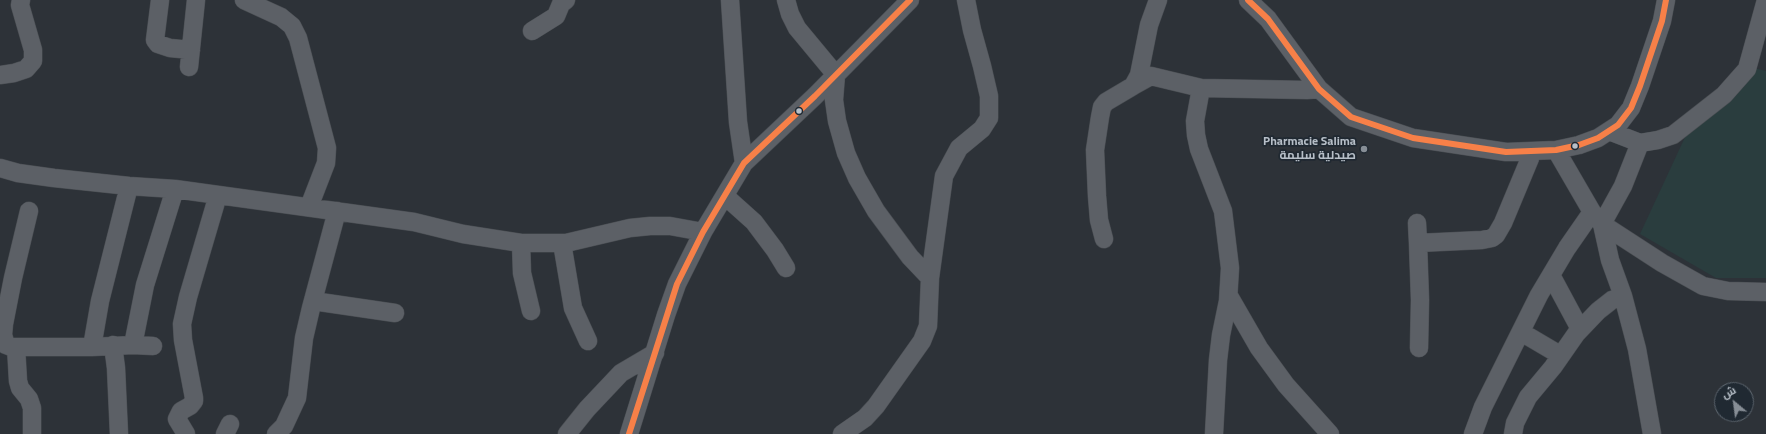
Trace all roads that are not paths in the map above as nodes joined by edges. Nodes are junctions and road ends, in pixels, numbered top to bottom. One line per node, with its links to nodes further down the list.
1 (21, 0): 15 (street)
2 (160, 0): 3 (street)
3 (196, 0)
4 (244, 0): 30 (street)
5 (566, 0): 14 (street)
6 (730, 0): 24 (street)
7 (786, 0): 16 (street)
8 (910, 0): 16 (street)
9 (966, 0): 42 (street)
10 (1158, 0): 17 (street)
11 (1248, 0): 19 (street)
12 (1666, 0): 20 (street)
13 (1766, 0): 21 (street)
14 (532, 31)
15 (0, 74)
16 (836, 75): 24 (street); 42 (street)
17 (1133, 86): 18 (street); 36 (street)
18 (1201, 88): 19 (street); 44 (street)
19 (1319, 89): 23 (street)
20 (1609, 131): 21 (street); 22 (street)
21 (1640, 143): 33 (street)
22 (1556, 150): 23 (street); 33 (street)
23 (1533, 151): 38 (street)
24 (744, 163): 29 (street)
25 (0, 168): 26 (street)
26 (129, 186): 27 (street); 56 (street)
27 (175, 189): 28 (street); 53 (street)
28 (218, 195): 30 (street); 62 (street)
29 (725, 196): 35 (street); 40 (street)
30 (309, 207): 32 (street)
31 (29, 211): 52 (street)
32 (337, 212): 37 (street); 46 (street)
33 (1597, 218): 41 (street); 43 (street); 45 (street)
34 (1417, 223): 38 (street)
35 (703, 232): 39 (street); 58 (street)
36 (1104, 239)
37 (521, 243): 39 (street); 47 (street)
38 (1418, 243): 57 (street)
39 (562, 244): 51 (street)
40 (786, 268)
41 (1551, 275): 49 (street); 50 (street)
42 (930, 278): 66 (street)
43 (1766, 292)
44 (1229, 296): 67 (street); 68 (street)
45 (1622, 296): 49 (street); 71 (street)
46 (313, 301): 48 (street); 63 (street)
47 (532, 311)
48 (395, 313)
49 (1580, 330): 59 (street)
50 (1521, 332): 59 (street); 69 (street)
51 (588, 341)
52 (7, 343): 56 (street); 60 (street)
53 (133, 344): 54 (street); 55 (street)
54 (113, 345): 56 (street); 61 (street)
55 (153, 346)
56 (92, 347)
57 (1419, 348)
58 (655, 352): 64 (street); 65 (street)
59 (1560, 355): 70 (street)
60 (32, 434)
61 (119, 434)
62 (186, 434)
63 (276, 434)
64 (567, 434)
65 (629, 434)
66 (842, 434)
67 (1214, 434)
68 (1330, 434)
69 (1472, 434)
70 (1513, 434)
71 (1652, 434)

